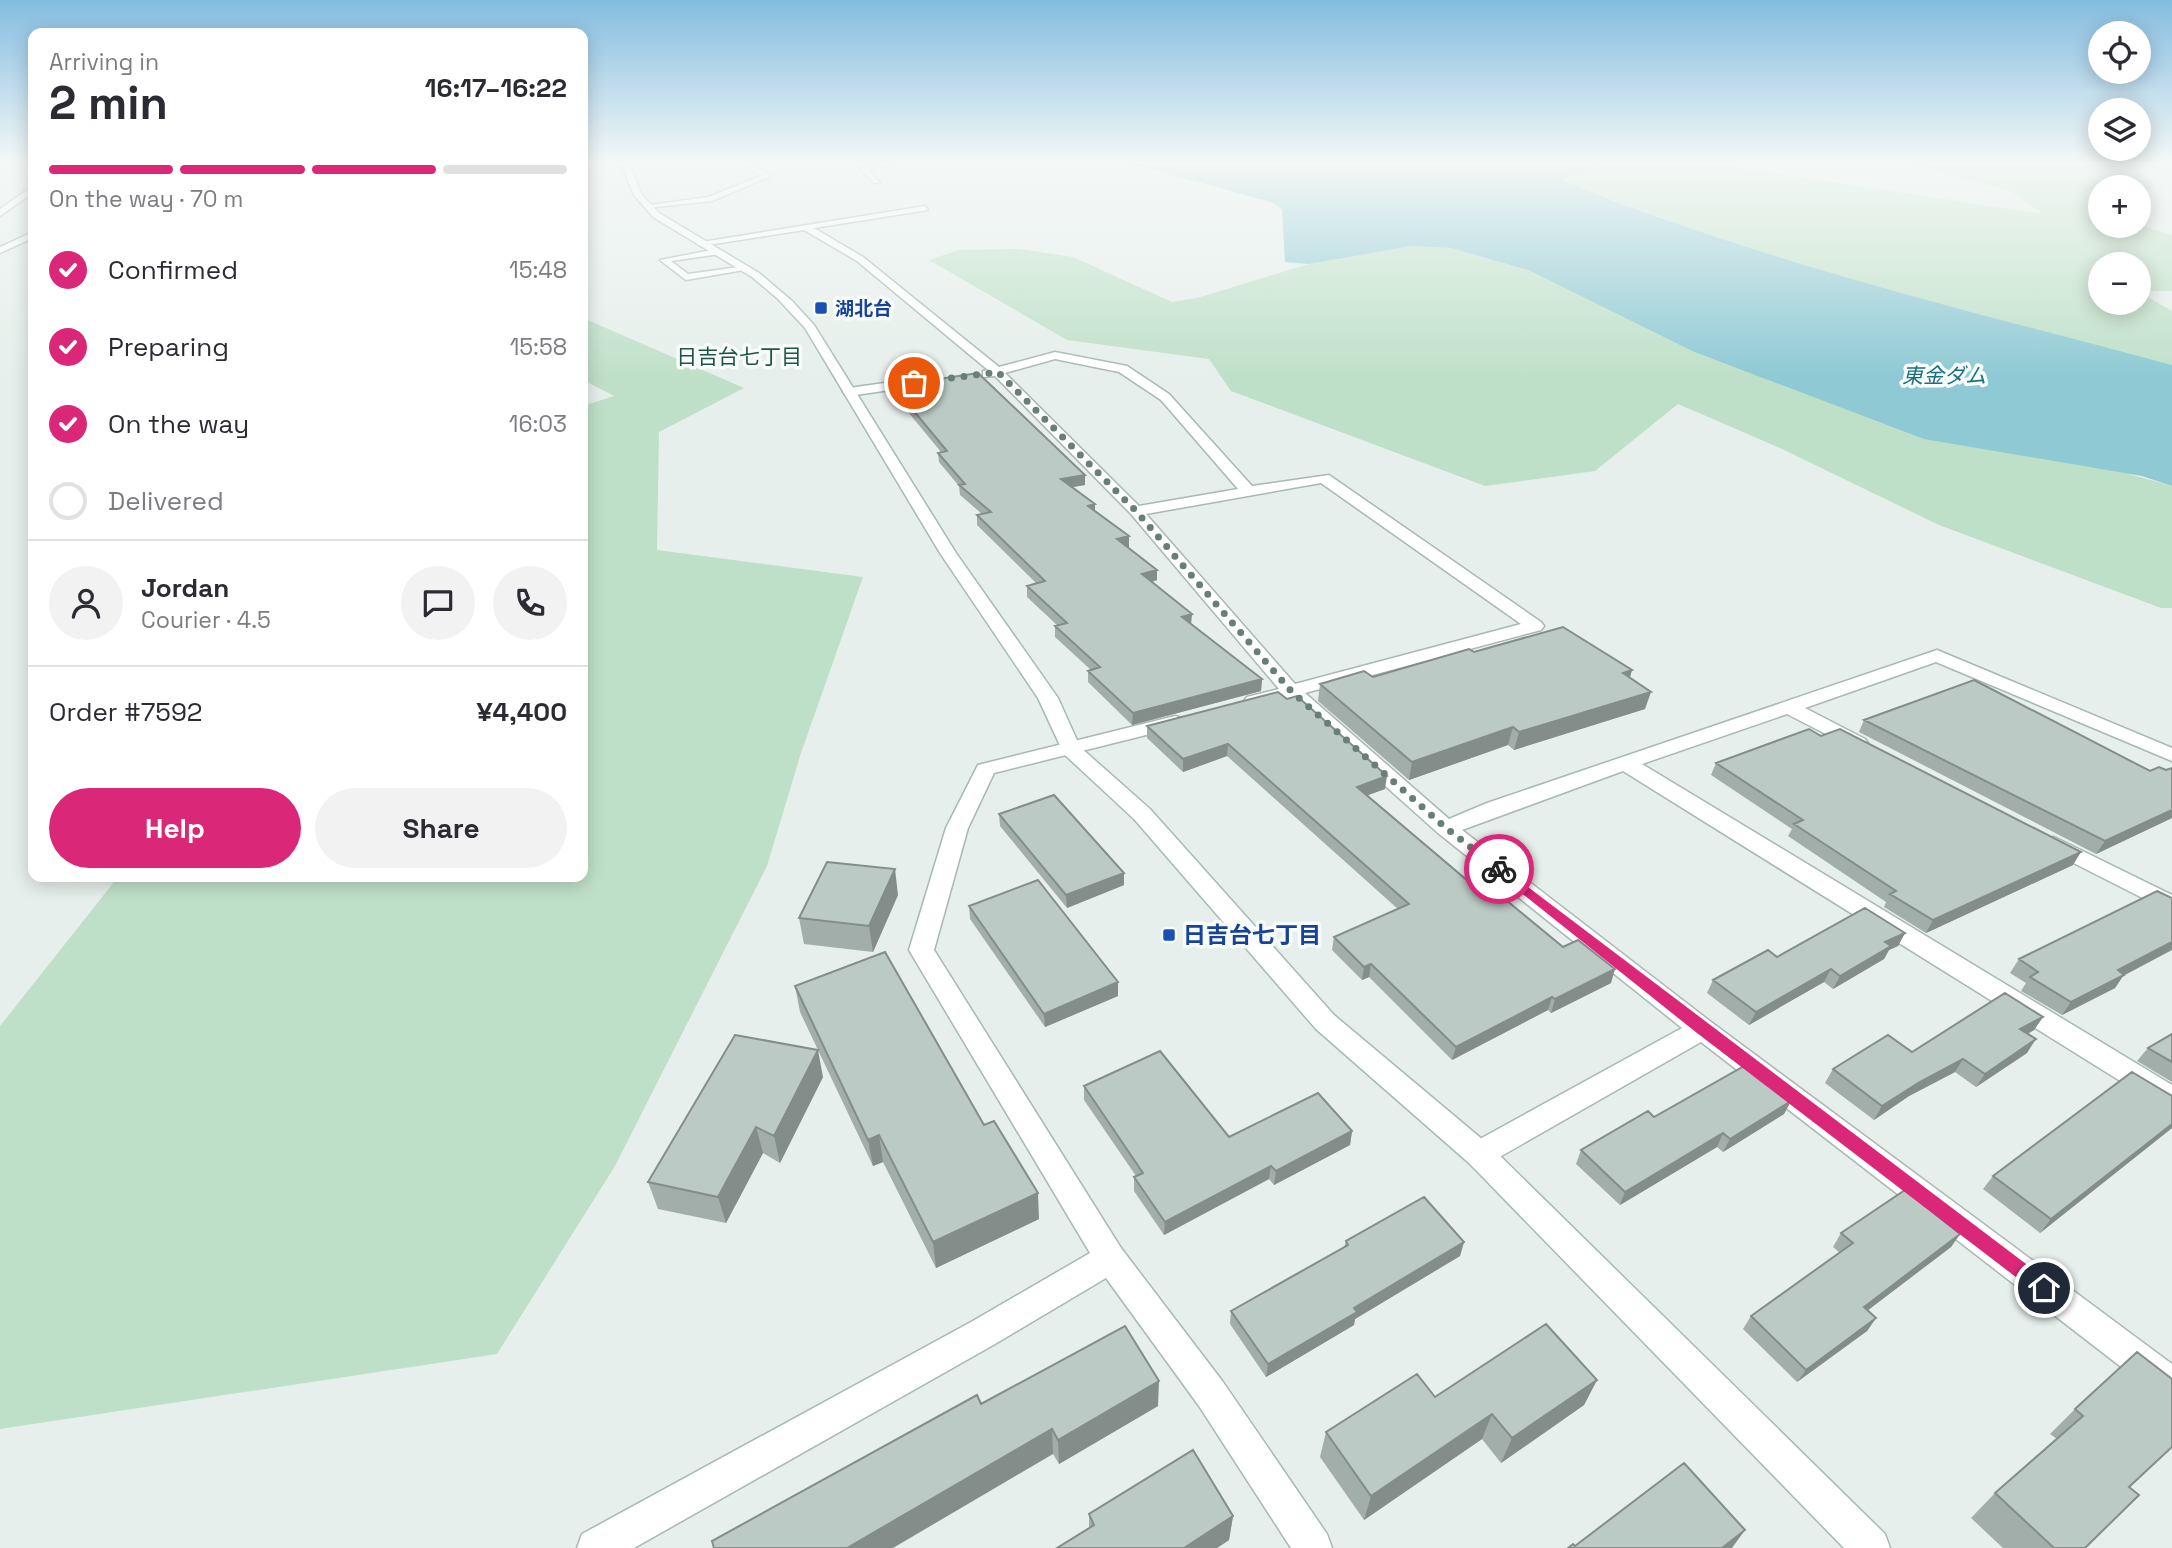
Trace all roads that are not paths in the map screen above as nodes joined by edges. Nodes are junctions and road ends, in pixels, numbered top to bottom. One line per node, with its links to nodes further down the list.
1 (685, 233): 5 (street)
2 (761, 233): 5 (street)
3 (818, 233): 9 (street)
4 (28, 237): 6 (street)
5 (701, 243): 7 (street)
6 (0, 250)
7 (717, 252): 8 (street); 8 (lane)
8 (746, 269): 12 (street)
9 (998, 372): 10 (street); 13 (street); 14 (street)
10 (972, 375)
11 (933, 381): 12 (street)
12 (849, 392): 20 (street)
13 (1248, 491): 14 (street); 15 (street)
14 (1136, 511): 15 (street)
15 (1291, 691): 16 (street); 23 (street)
16 (1240, 705)
17 (1788, 707): 19 (street); 21 (street); 22 (street)
18 (1188, 719): 20 (street)
19 (2167, 747)
20 (1071, 750): 28 (street); 29 (street)
21 (1875, 752)
22 (1625, 763): 23 (street); 27 (street)
23 (1446, 828): 26 (street)
24 (2036, 835): 25 (street)
25 (2172, 905)
26 (1702, 1029): 28 (street); 30 (street)
27 (2172, 1099)
28 (1479, 1154): 33 (street)
29 (1110, 1258): 31 (street); 32 (street)
30 (2172, 1385)
31 (596, 1548)
32 (1313, 1548)
33 (1871, 1548)

